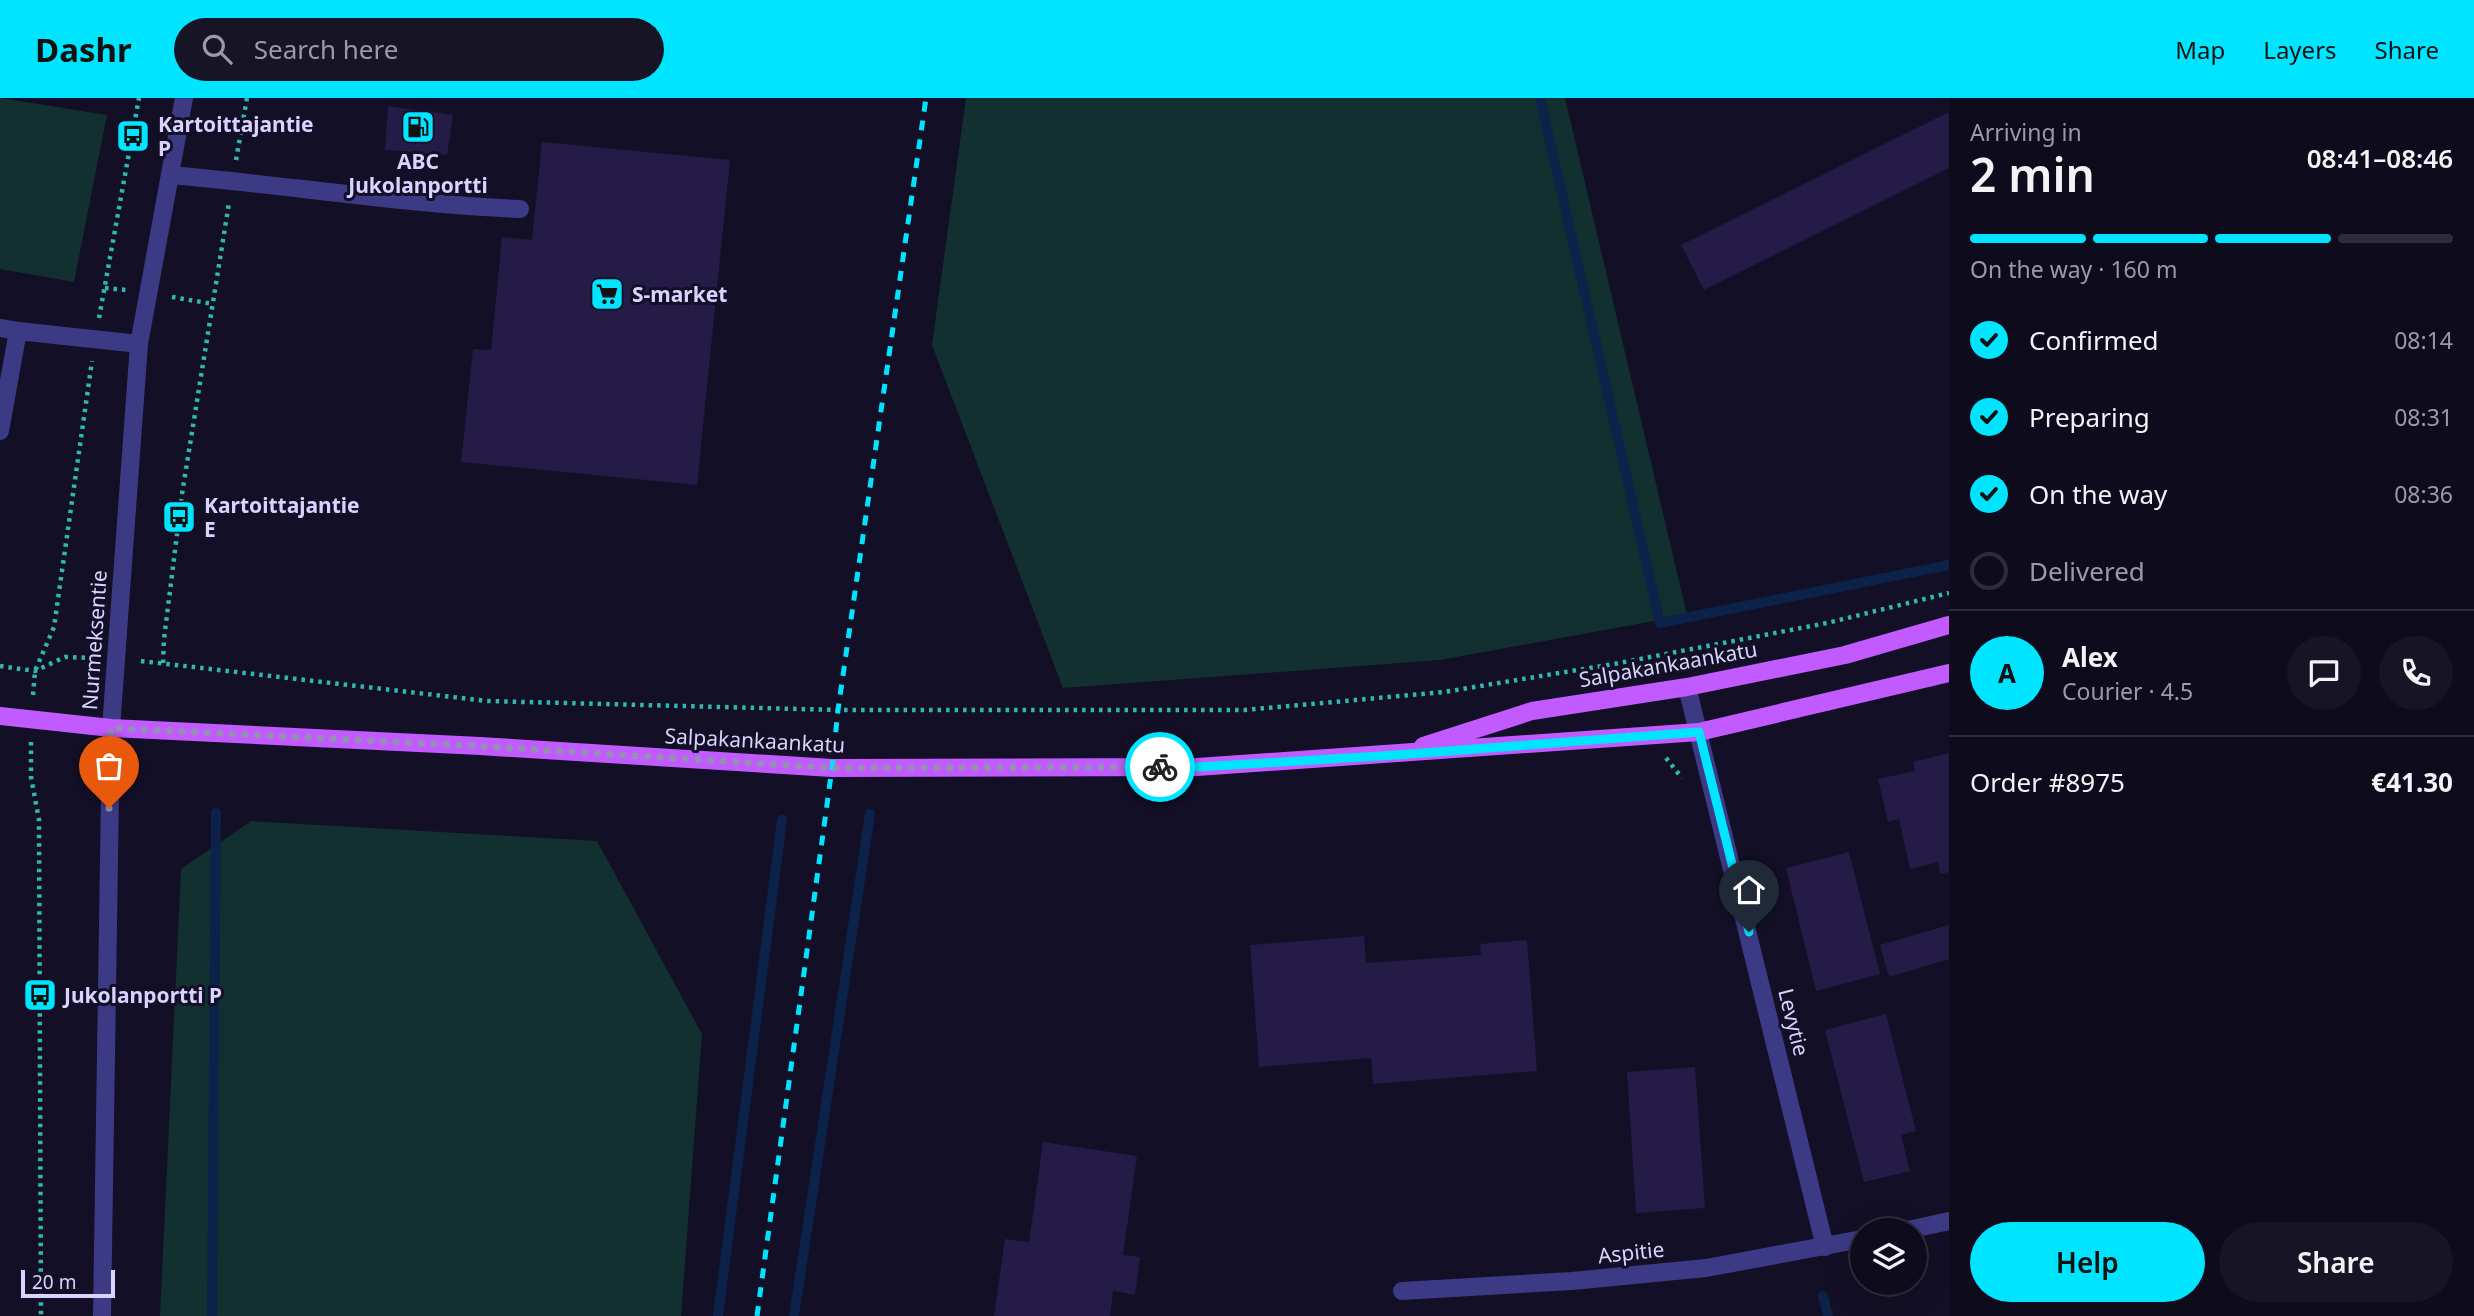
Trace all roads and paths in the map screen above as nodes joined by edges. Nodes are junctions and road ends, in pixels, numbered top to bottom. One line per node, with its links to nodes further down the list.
1 (184, 98): 3 (street, Nurmeksentie)
2 (247, 98): 4 (path)
3 (170, 175): 4 (street); 7 (street, Nurmeksentie)
4 (233, 180): 5 (street); 12 (path)
5 (520, 208)
6 (9, 330): 7 (street); 8 (street)
7 (139, 344): 11 (street, Nurmeksentie)
8 (0, 431)
9 (1949, 593): 12 (path)
10 (1949, 625): 15 (main road, Salpakankaankatu)
11 (115, 659): 12 (path); 13 (path); 17 (street, Nurmeksentie)
12 (163, 663)
13 (0, 666)
14 (1949, 673): 18 (main road, Salpakankaankatu)
15 (1687, 687): 18 (street, Levytie); 19 (main road, Salpakankaankatu)
16 (0, 716): 17 (main road, Salpakankaankatu)
17 (111, 728): 19 (main road, Salpakankaankatu); 25 (street, Nurmeksentie)
18 (1699, 732): 19 (main road, Salpakankaankatu); 23 (street, Levytie)
19 (1396, 755)
20 (1949, 1221): 21 (street)
21 (1927, 1226)
22 (1850, 1242): 23 (street, Aspitie)
23 (1825, 1247): 24 (street, Aspitie)
24 (1402, 1290)
25 (102, 1316)

